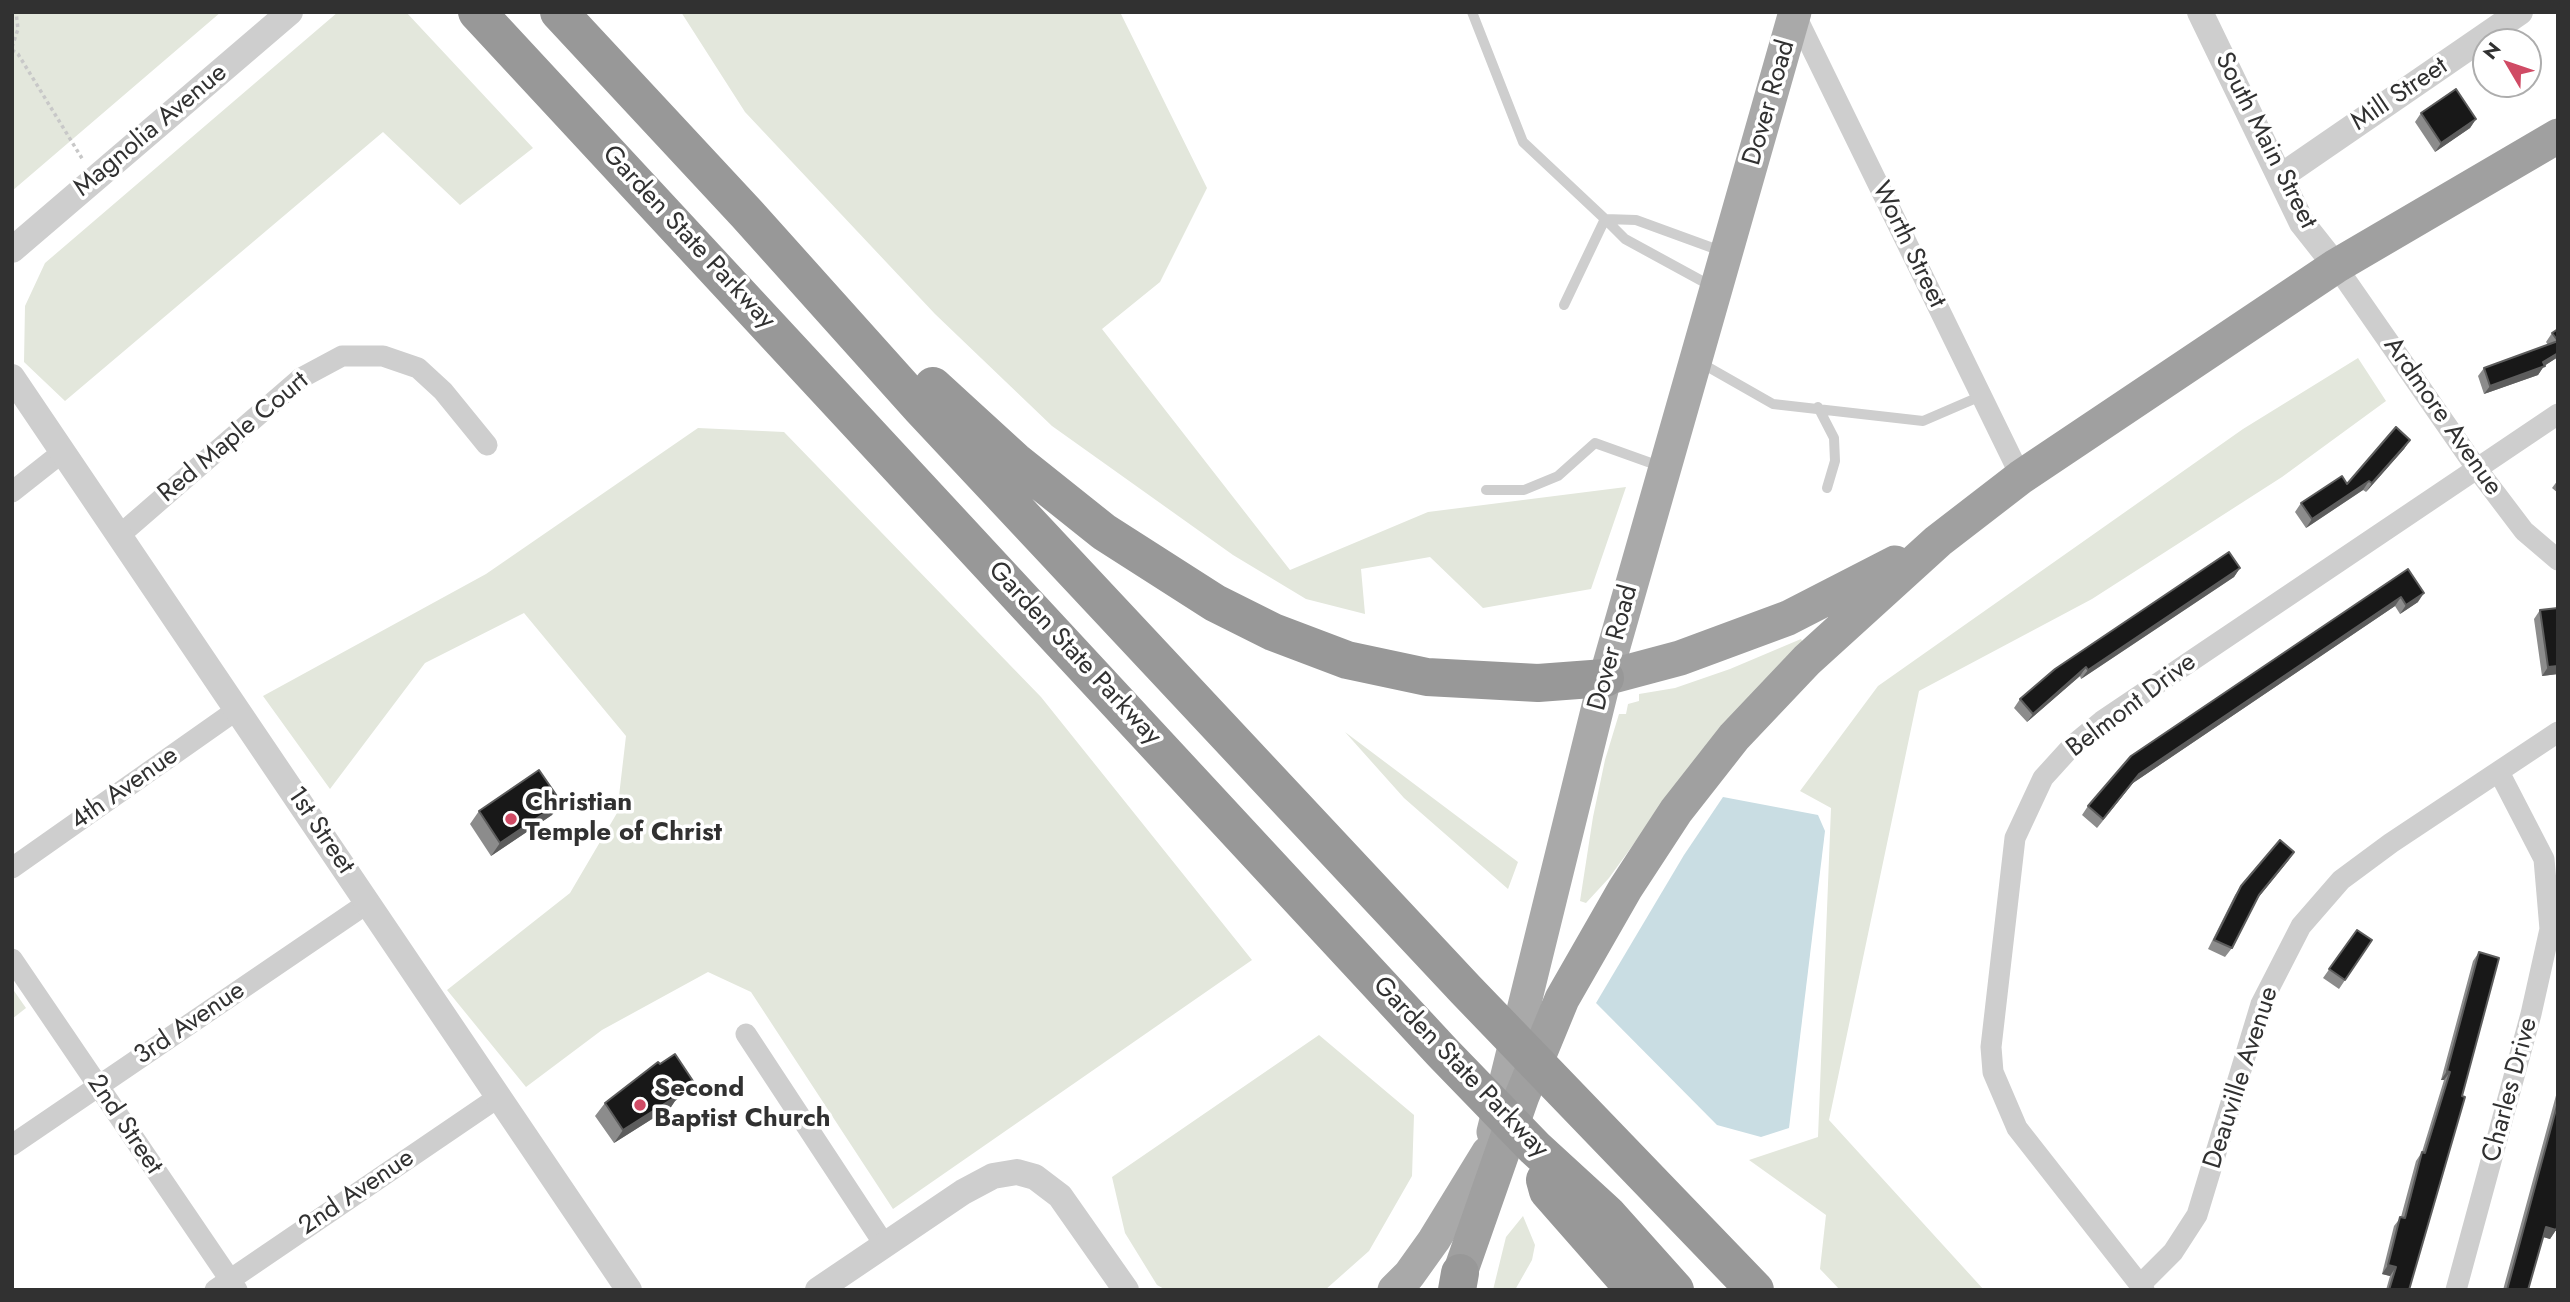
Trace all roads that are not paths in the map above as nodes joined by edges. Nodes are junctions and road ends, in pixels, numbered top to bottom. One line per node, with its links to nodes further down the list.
1 (290, 12): 12 (street, Magnolia Avenue)
2 (477, 12): 44 (highway, Garden State Parkway)
3 (559, 12): 10 (highway)
4 (1472, 12): 11 (lane)
5 (2200, 12): 9 (street, South Main Street)
6 (2520, 12): 9 (street, Mill Street)
7 (1795, 13): 13 (main road, Dover Road); 19 (street, Worth Street)
8 (2558, 136): 14 (highway)
9 (2280, 177): 14 (street, South Main Street)
10 (747, 214): 33 (highway); 56 (highway)
11 (1605, 219): 13 (lane); 15 (lane); 16 (lane)
12 (12, 250)
13 (1727, 253): 15 (main road, Dover Road)
14 (2336, 265): 25 (street, Ardmore Avenue); 26 (highway)
15 (1717, 289): 17 (main road, Dover Road)
16 (1564, 305)
17 (1696, 361): 20 (lane); 24 (main road, Dover Road)
18 (12, 377): 23 (street, 1st Street)
19 (1982, 396): 20 (lane); 26 (street, Worth Street)
20 (1818, 407): 27 (lane)
21 (2558, 414): 25 (street, Belmont Drive)
22 (487, 444): 30 (street, Red Maple Court)
23 (64, 451): 29 (street); 30 (street, 1st Street)
24 (1665, 468): 28 (lane); 33 (main road, Dover Road)
25 (2477, 469): 32 (street, Ardmore Avenue); 49 (street, Belmont Drive)
26 (2021, 477): 31 (highway)
27 (1827, 488)
28 (1486, 490)
29 (12, 492)
30 (121, 534): 34 (street, 1st Street)
31 (1938, 541): 33 (highway); 47 (highway)
32 (2558, 560)
33 (1605, 678): 45 (main road, Dover Road)
34 (238, 709): 37 (street, 4th Avenue); 38 (street, 1st Street)
35 (2558, 732): 36 (street, Deauville Avenue)
36 (2499, 772): 49 (street, Deauville Avenue); 57 (street, Charles Drive)
37 (12, 868)
38 (369, 902): 41 (street, 3rd Avenue); 42 (street, 1st Street)
39 (12, 959): 41 (street, 2nd Street)
40 (746, 1034): 46 (street)
41 (98, 1086): 43 (street, 3rd Avenue); 48 (street, 2nd Street)
42 (500, 1096): 48 (street, 2nd Avenue); 50 (street, 1st Street)
43 (12, 1145)
44 (1535, 1148): 54 (highway); 55 (highway, Garden State Parkway)
45 (1488, 1152): 47 (main road, Dover Road); 53 (main road)
46 (884, 1244): 51 (street); 52 (street)
47 (1457, 1284)
48 (227, 1286)
49 (2142, 1287)
50 (625, 1288)
51 (818, 1290)
52 (1126, 1290)
53 (1394, 1290)
54 (1635, 1290)
55 (1675, 1290)
56 (1755, 1290)
57 (2456, 1290)

